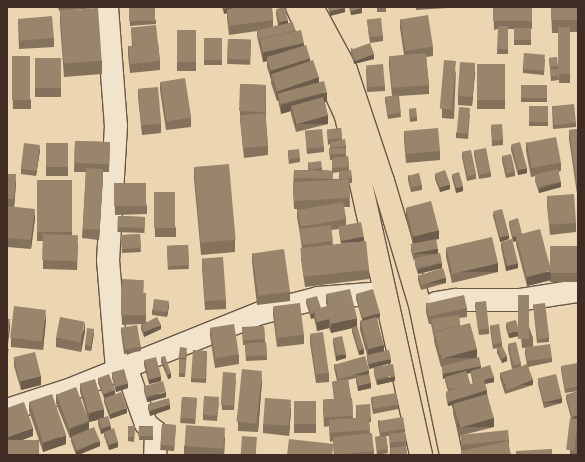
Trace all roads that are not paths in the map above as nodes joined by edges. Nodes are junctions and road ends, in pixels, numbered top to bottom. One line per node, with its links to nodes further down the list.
1 (107, 7): 7 (street)
2 (297, 7): 5 (main road)
3 (312, 7): 6 (main road)
4 (578, 291): 6 (street)
5 (383, 293): 7 (street); 10 (main road)
6 (420, 305): 11 (main road)
7 (122, 369): 8 (street); 9 (street)
8 (7, 410)
9 (155, 455)
10 (421, 455)
11 (451, 455)

